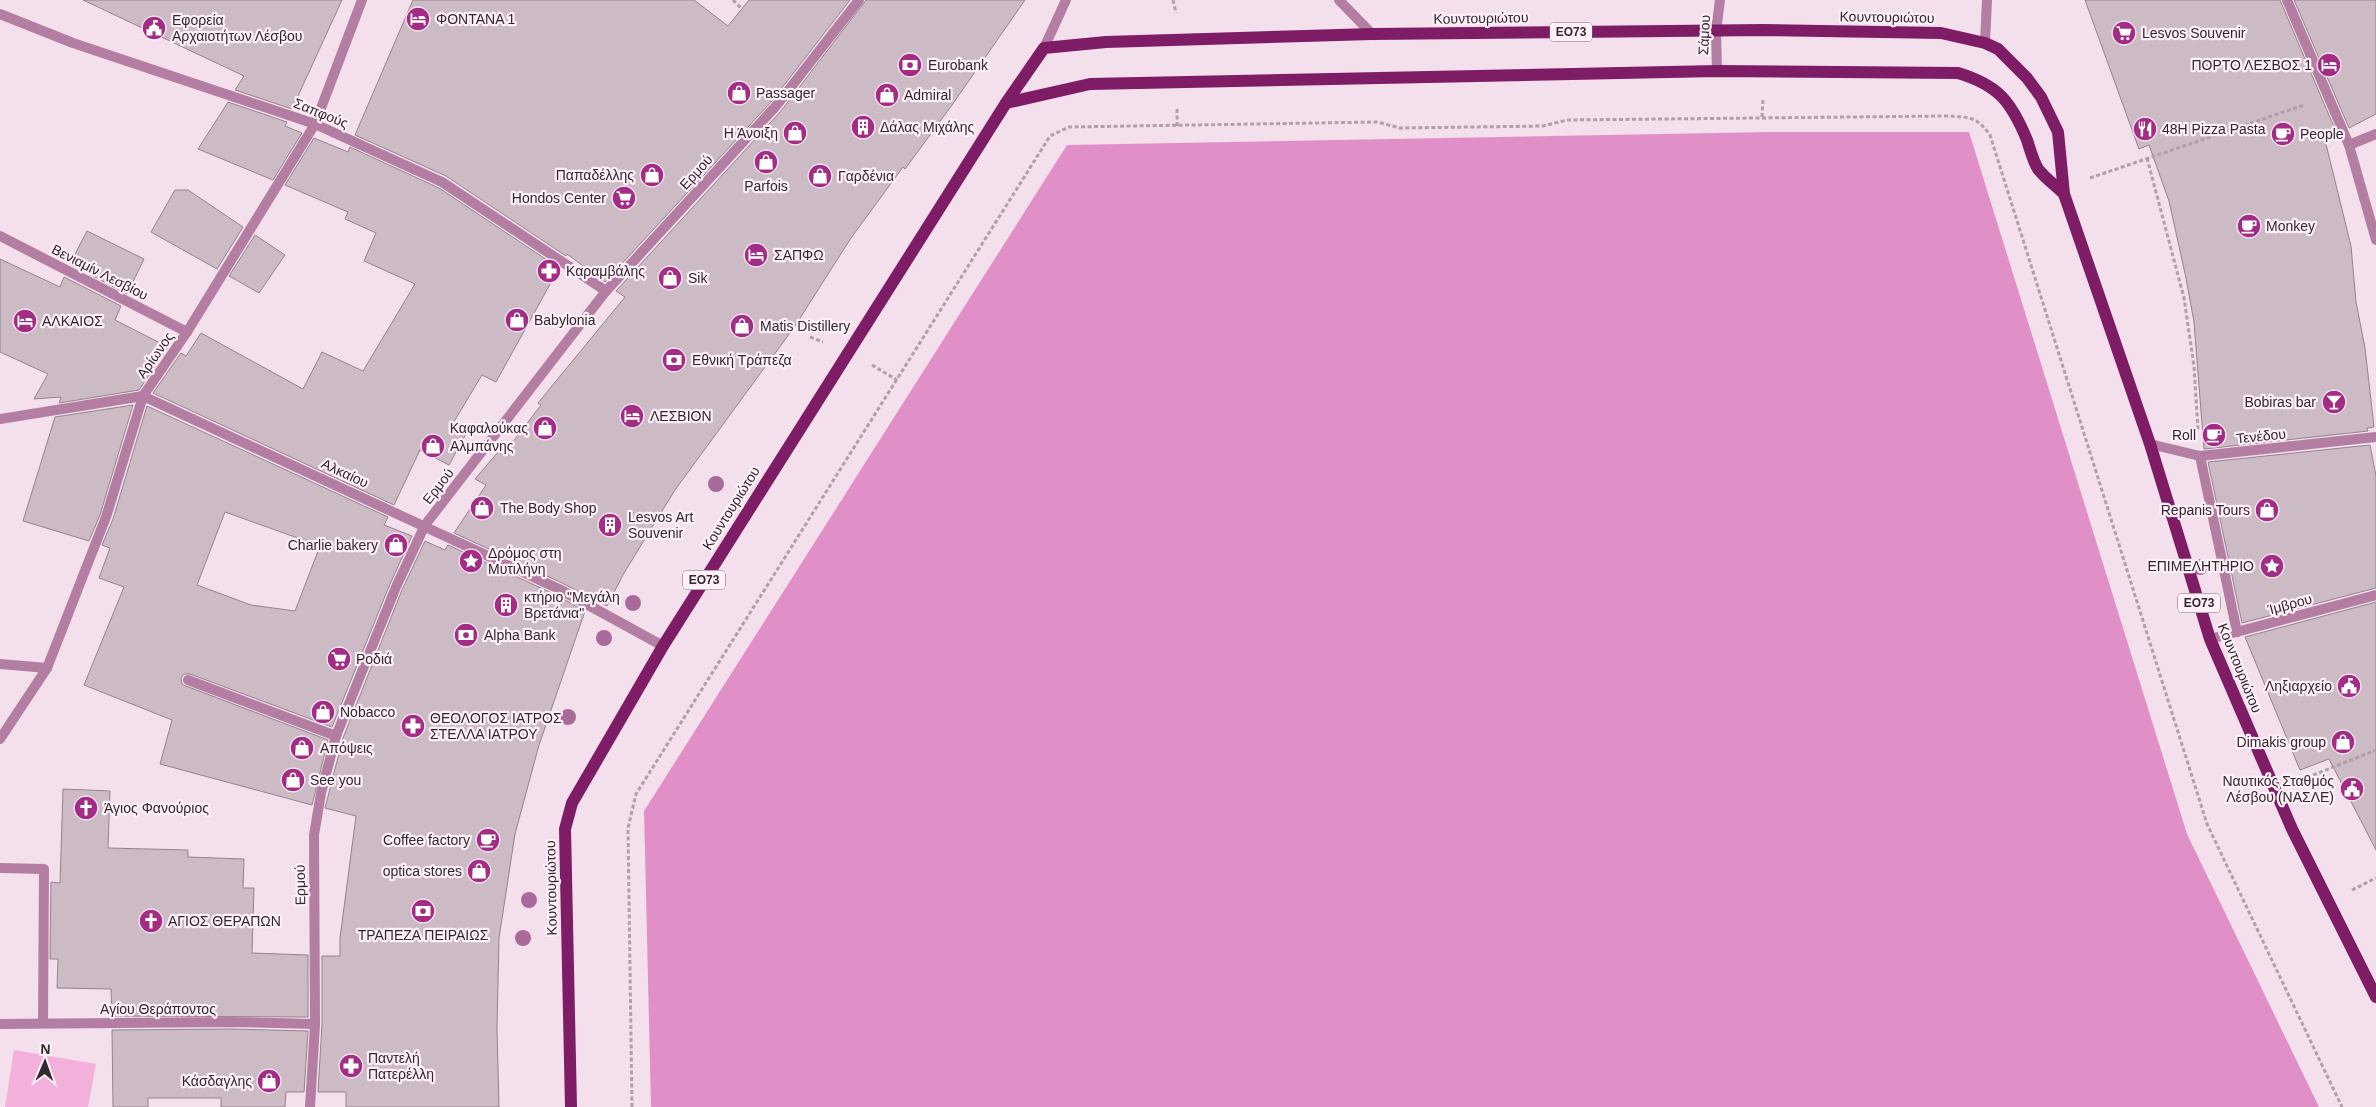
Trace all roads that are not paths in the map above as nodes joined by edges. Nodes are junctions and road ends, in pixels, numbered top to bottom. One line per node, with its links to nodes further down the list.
1 (362, 0): 15 (street, Αρίωνος)
2 (859, 0): 21 (street, Ερμού)
3 (1066, 0): 12 (street)
4 (1339, 0): 10 (street)
5 (1720, 0): 9 (street, Σάμου)
6 (1987, 0): 11 (street)
7 (2287, 0): 17 (street)
8 (0, 14): 15 (street, Σαπφούς)
9 (1716, 31): 10 (main road, Κουντουριώτου / ΕΟ73); 11 (main road, Κουντουριώτου / ΕΟ73); 13 (street, Σάμου)
10 (1372, 34): 12 (main road, Κουντουριώτου / ΕΟ73)
11 (1985, 43): 18 (main road, Κουντουριώτου / ΕΟ73)
12 (1044, 48): 14 (main road, Κουντουριώτου / ΕΟ73)
13 (1716, 71): 14 (main road, Κουντουριώτου / ΕΟ73); 18 (main road, Κουντουριώτου / ΕΟ73)
14 (1006, 103): 32 (main road, Κουντουριώτου / ΕΟ73)
15 (316, 124): 21 (street, Σαπφούς); 22 (street, Αρίωνος)
16 (2376, 134): 17 (street)
17 (2349, 145): 20 (street)
18 (2064, 194): 26 (main road, Κουντουριώτου / ΕΟ73)
19 (0, 236): 22 (street, Βενιαμίν Λεσβίου)
20 (2376, 240)
21 (606, 291): 28 (street, Ερμού)
22 (187, 332): 23 (street, Αρίωνος)
23 (143, 396): 24 (street); 28 (street, Αλκαίου); 34 (street, Αρίωνος)
24 (0, 419)
25 (2376, 437): 27 (street, Τενέδου)
26 (2150, 444): 27 (street, Τενέδου); 31 (main road, Κουντουριώτου / ΕΟ73)
27 (2200, 456): 30 (street)
28 (425, 525): 32 (street, Αλκαίου); 36 (street, Ερμού)
29 (2376, 596): 30 (street, Ίμβρου)
30 (2237, 632): 31 (street, Ίμβρου)
31 (2210, 639): 39 (main road, Κουντουριώτου / ΕΟ73)
32 (663, 646): 44 (main road, Κουντουριώτου / ΕΟ73)
33 (0, 664): 34 (street)
34 (47, 668): 37 (street, Αρίωνος)
35 (188, 680): 36 (street)
36 (336, 736): 42 (street, Ερμού)
37 (0, 739)
38 (0, 868): 40 (street)
39 (2376, 997)
40 (43, 1023): 41 (street, Αγίου Θεράποντος); 42 (street, Αγίου Θεράποντος)
41 (0, 1024)
42 (315, 1024): 43 (street, Ερμού)
43 (310, 1107)
44 (571, 1107)

